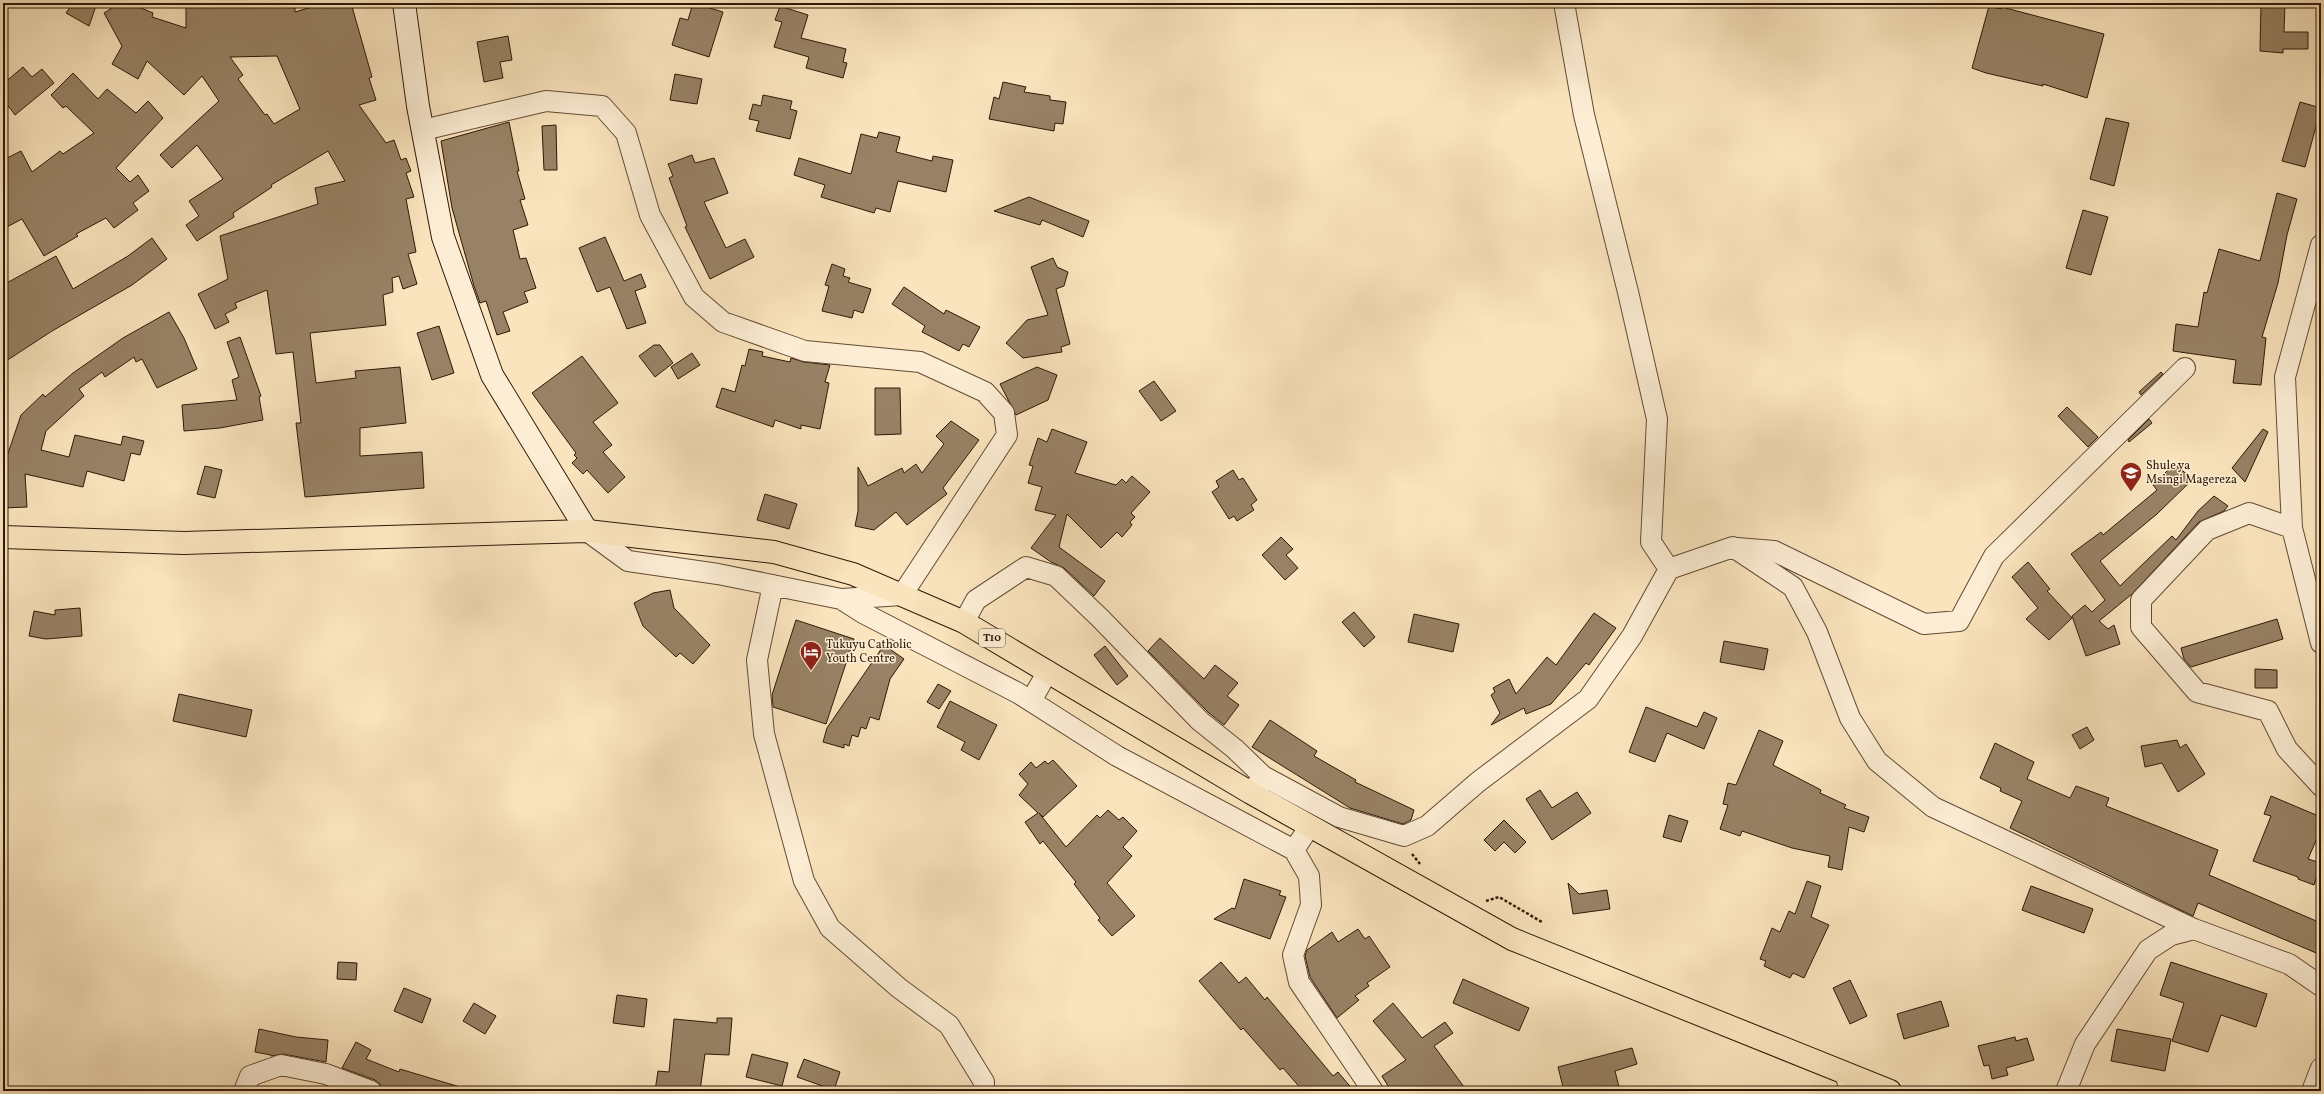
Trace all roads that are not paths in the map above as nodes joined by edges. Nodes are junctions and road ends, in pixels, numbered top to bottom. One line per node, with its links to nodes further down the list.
1 (404, 3): 3 (street)
2 (1564, 3): 10 (street)
3 (423, 130): 7 (street); 12 (street)
4 (2321, 244): 6 (street)
5 (2185, 368): 9 (street)
6 (2292, 528): 15 (street); 19 (street)
7 (587, 531): 8 (highway, T10); 11 (street); 12 (highway, T10)
8 (3, 537)
9 (1733, 547): 10 (street); 22 (street)
10 (1669, 569): 18 (street)
11 (773, 585): 13 (street); 28 (street)
12 (902, 595): 13 (street); 14 (highway, T10)
13 (841, 599): 17 (street)
14 (964, 622): 16 (highway, T10); 18 (street)
15 (2321, 643)
16 (1048, 671): 17 (street); 18 (highway, T10)
17 (1031, 701): 21 (street)
18 (1257, 784): 20 (highway, T10)
19 (2321, 786)
20 (1310, 826): 21 (street); 25 (highway, T10)
21 (1294, 850): 29 (street)
22 (2194, 929): 23 (street); 31 (street)
23 (2321, 986)
24 (2321, 1068): 32 (street)
25 (1847, 1082): 30 (highway, T10)
26 (244, 1091): 27 (street)
27 (371, 1091)
28 (984, 1091)
29 (1373, 1091)
30 (1890, 1091)
31 (2066, 1091)
32 (2312, 1091)

